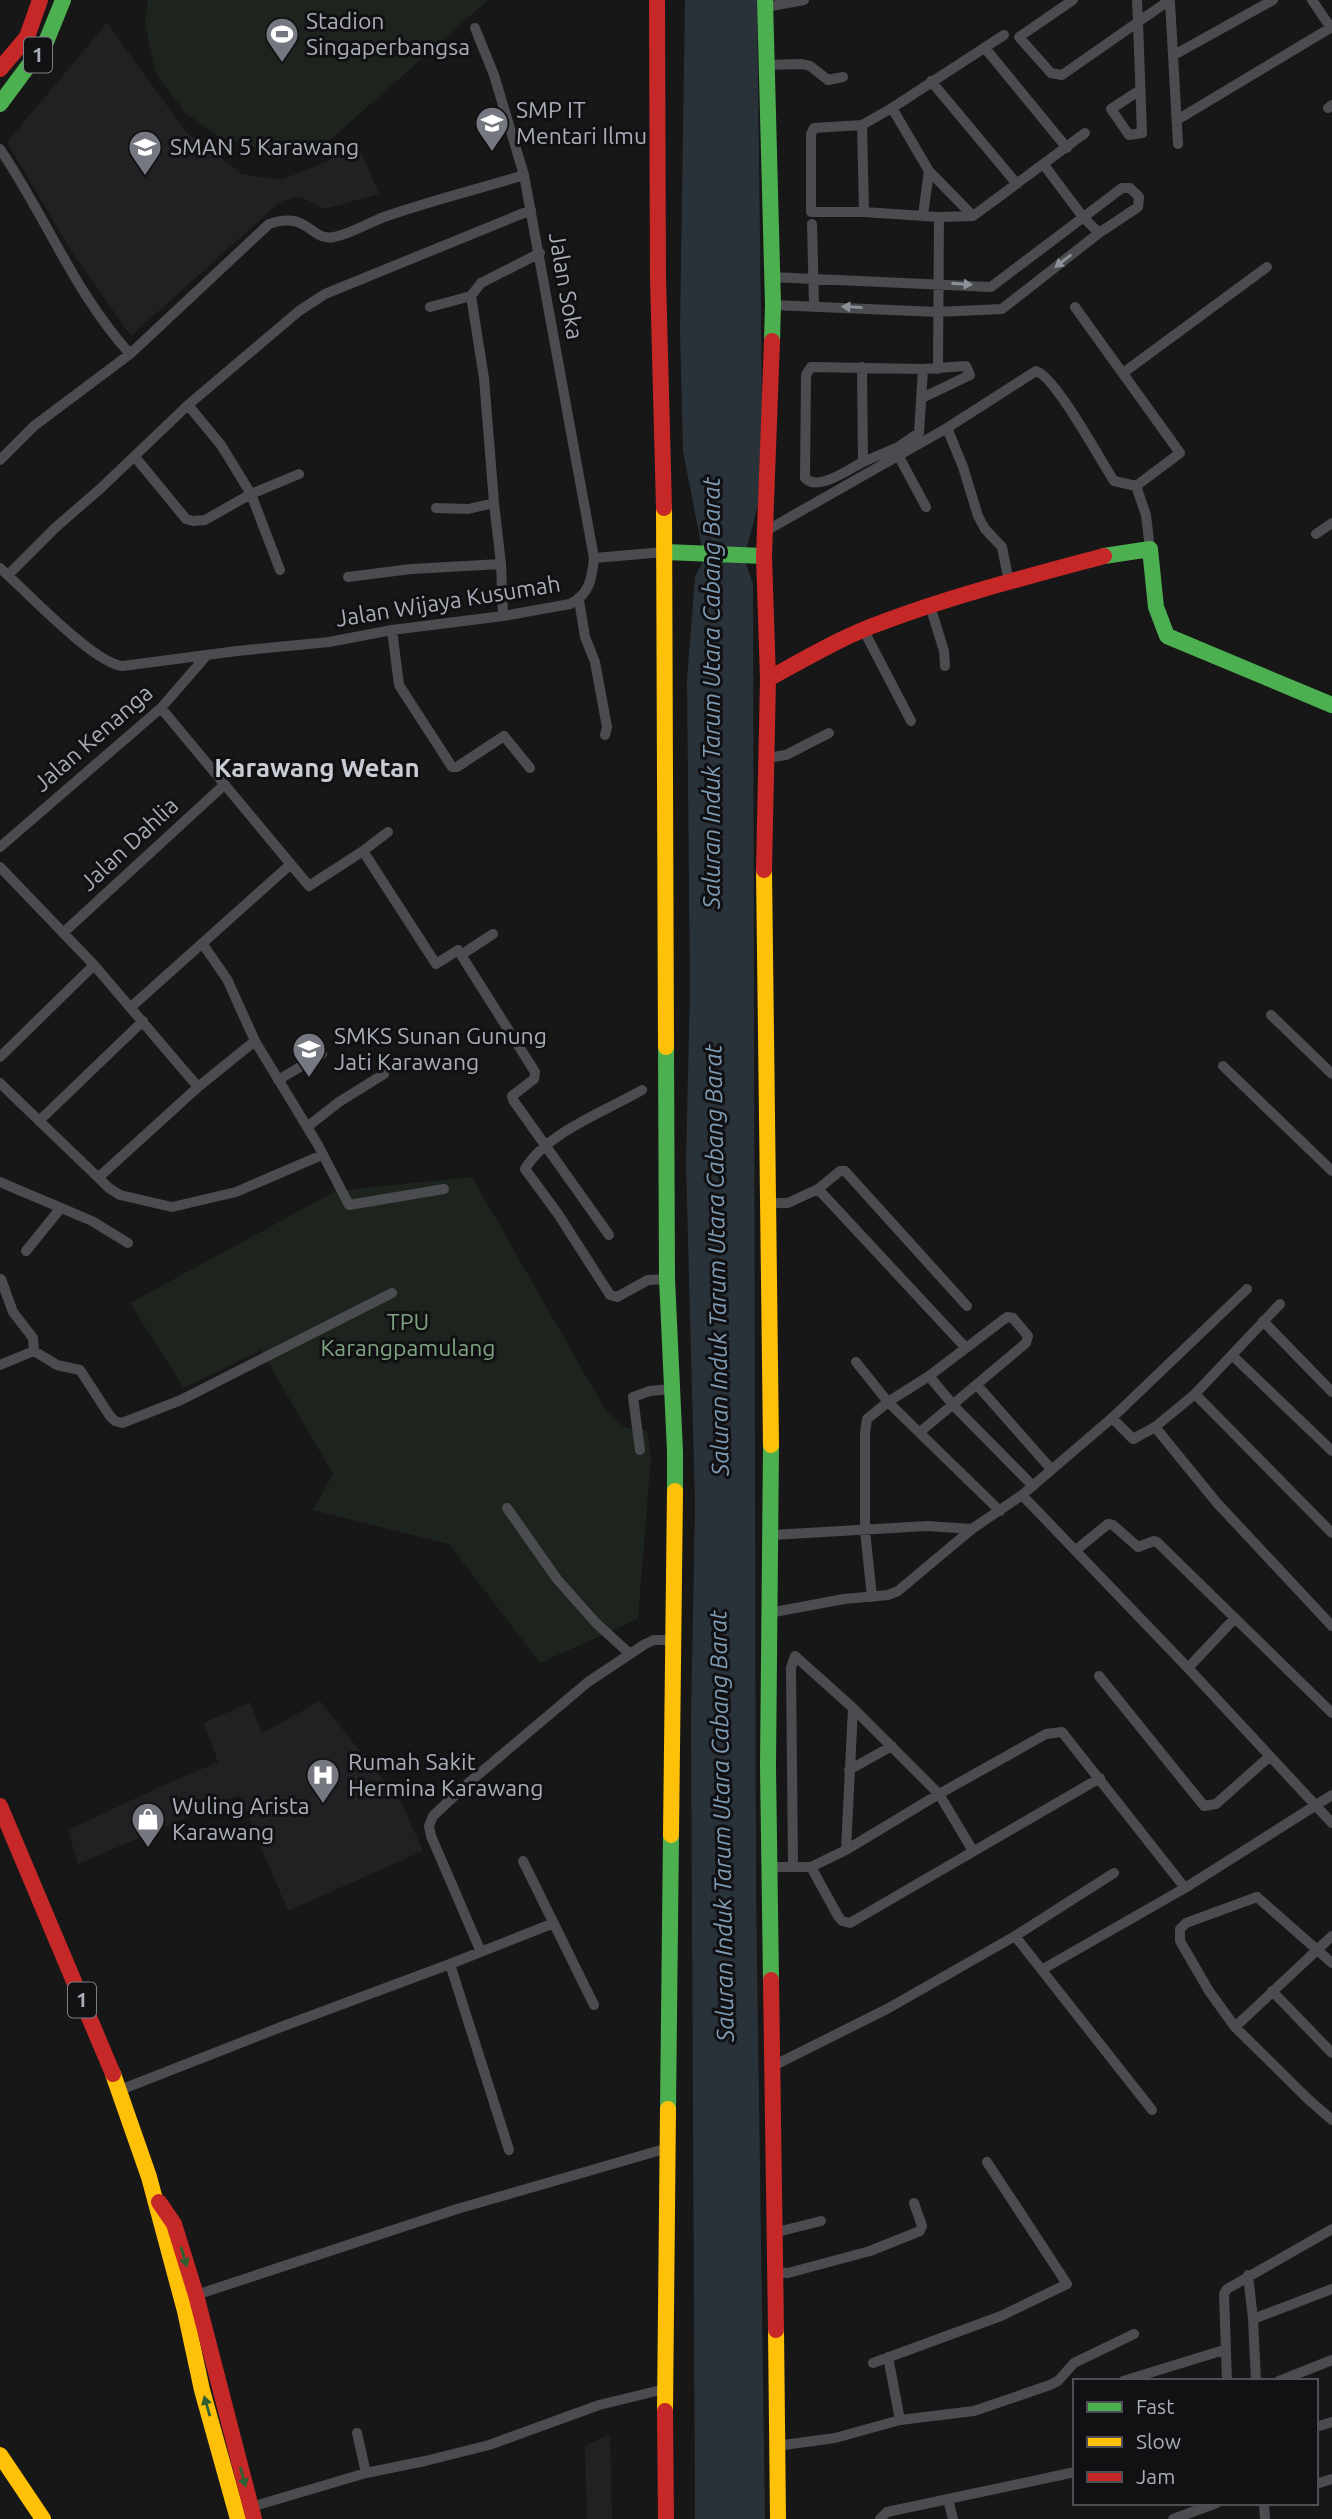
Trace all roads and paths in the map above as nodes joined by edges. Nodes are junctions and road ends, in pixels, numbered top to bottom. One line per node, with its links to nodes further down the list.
1 (40, 0): 18 (street, 1)
2 (63, 0): 22 (street, 1)
3 (657, 0): 77 (street)
4 (804, 0): 10 (street)
5 (1073, 0): 11 (street)
6 (1137, 0): 11 (street)
7 (1272, 0): 16 (street)
8 (1312, 0): 12 (street)
9 (1170, 1): 11 (street); 16 (street)
10 (766, 3): 17 (street)
11 (1138, 22): 21 (street)
12 (1331, 28): 24 (street)
13 (475, 29): 32 (street, Jalan Soka)
14 (1004, 35): 15 (street)
15 (985, 48): 20 (street); 28 (street)
16 (1174, 55): 24 (street)
17 (768, 65): 19 (street); 44 (street)
18 (0, 69)
19 (843, 76)
20 (931, 81): 23 (street); 33 (street)
21 (1137, 92)
22 (0, 104)
23 (892, 108): 25 (street); 31 (street)
24 (1177, 120): 27 (street)
25 (862, 125): 35 (street); 35 (street)
26 (1085, 134): 28 (street)
27 (1178, 144)
28 (1067, 148): 30 (street)
29 (0, 149): 53 (street)
30 (1044, 165): 33 (street); 39 (street)
31 (929, 170): 36 (street); 37 (street)
32 (524, 175): 34 (street, Jalan Soka); 53 (street)
33 (1017, 184): 37 (street)
34 (531, 210): 42 (street, Jalan Soka); 59 (street)
35 (864, 212): 36 (street)
36 (923, 215): 38 (street)
37 (973, 216): 38 (street)
38 (940, 217): 46 (street)
39 (1083, 217): 41 (street); 41 (street); 46 (street, one-way to 39)
40 (813, 224): 45 (street)
41 (1099, 233): 52 (street, one-way to 52)
42 (540, 253): 47 (street); 79 (street, Jalan Soka)
43 (1267, 267): 57 (street)
44 (771, 276): 45 (street); 48 (street)
45 (812, 280): 46 (street); 49 (street)
46 (938, 283): 52 (street)
47 (471, 296): 50 (street); 70 (street)
48 (773, 305): 49 (street); 74 (street)
49 (814, 305): 52 (street, one-way to 49)
50 (430, 307)
51 (1075, 307): 57 (street)
52 (937, 312): 56 (street)
53 (130, 354): 62 (street)
54 (862, 367): 55 (street); 66 (street); 66 (street)
55 (923, 369): 56 (street); 58 (street)
56 (938, 369): 58 (street)
57 (1123, 373): 68 (street)
58 (922, 398): 66 (street)
59 (188, 405): 64 (street); 69 (street)
60 (947, 428): 63 (street); 68 (street); 84 (street)
61 (0, 440): 62 (street)
62 (10, 449): 65 (street)
63 (898, 455): 71 (street); 74 (street)
64 (135, 457): 69 (street); 82 (street)
65 (0, 460)
66 (863, 461)
67 (299, 474): 69 (street)
68 (1136, 486): 76 (street)
69 (251, 494): 81 (street)
70 (494, 503): 72 (street); 80 (street)
71 (926, 506)
72 (436, 508)
73 (1332, 523): 75 (street)
74 (764, 532): 78 (street)
75 (1316, 534)
76 (1150, 549): 84 (street); 93 (street)
77 (665, 552): 78 (street); 79 (street); 139 (street)
78 (759, 555): 92 (street)
79 (594, 558): 85 (street, Jalan Wijaya Kusumah)
80 (501, 564): 83 (street); 87 (street)
81 (280, 570)
82 (4, 571): 90 (street, Jalan Wijaya Kusumah)
83 (348, 577)
84 (1009, 582): 86 (street)
85 (579, 600): 87 (street, Jalan Wijaya Kusumah); 97 (street)
86 (930, 606): 88 (street); 91 (street)
87 (503, 617): 89 (street, Jalan Wijaya Kusumah)
88 (863, 629): 92 (street); 95 (street)
89 (392, 630): 90 (street, Jalan Wijaya Kusumah); 99 (street)
90 (206, 655): 94 (street, Jalan Kenanga)
91 (945, 666)
92 (768, 679): 98 (street)
93 (1332, 705)
94 (160, 708): 100 (street); 102 (street, Jalan Kenanga)
95 (911, 721)
96 (830, 733): 98 (street)
97 (605, 735)
98 (766, 758): 133 (street)
99 (530, 768)
100 (224, 785): 104 (street); 106 (street, Jalan Dahlia)
101 (388, 832): 103 (street)
102 (0, 847)
103 (363, 851): 104 (street); 109 (street)
104 (290, 864): 108 (street)
105 (0, 867): 106 (street)
106 (63, 933): 110 (street)
107 (493, 934): 109 (street)
108 (202, 943): 111 (street); 114 (street)
109 (461, 955): 126 (street)
110 (94, 965): 111 (street); 116 (street)
111 (131, 1007): 113 (street)
112 (1271, 1015): 118 (street)
113 (143, 1021): 122 (street); 124 (street)
114 (255, 1041): 120 (street); 122 (street)
115 (322, 1054): 120 (street)
116 (0, 1057)
117 (1223, 1066): 128 (street)
118 (1332, 1073)
119 (384, 1074): 125 (street)
120 (278, 1080): 125 (street)
121 (0, 1083): 124 (street)
122 (198, 1087): 129 (street)
123 (642, 1090): 126 (street)
124 (39, 1121): 129 (street)
125 (307, 1127): 127 (street)
126 (544, 1146): 135 (street); 139 (street)
127 (322, 1155): 129 (street); 131 (street)
128 (1332, 1171)
129 (99, 1177)
130 (0, 1182): 134 (street)
131 (444, 1189)
132 (818, 1189): 133 (street); 143 (street); 145 (street)
133 (767, 1203): 170 (street)
134 (60, 1209): 136 (street); 137 (street)
135 (609, 1235)
136 (128, 1243)
137 (26, 1251)
138 (1, 1279): 146 (street)
139 (660, 1279): 152 (street)
140 (1247, 1289): 157 (street)
141 (392, 1293): 146 (street)
142 (1280, 1304): 144 (street)
143 (967, 1306)
144 (1263, 1321): 147 (street); 153 (street)
145 (966, 1348): 150 (street); 151 (street)
146 (34, 1351): 149 (street)
147 (1233, 1356): 154 (street); 161 (street)
148 (856, 1362): 155 (street)
149 (0, 1365)
150 (929, 1377): 155 (street); 156 (street)
151 (977, 1385): 156 (street); 162 (street)
152 (671, 1390): 160 (street); 176 (street)
153 (1332, 1392)
154 (1195, 1394): 158 (street); 169 (street)
155 (888, 1402): 159 (street); 168 (street)
156 (953, 1405): 159 (street); 163 (street)
157 (1112, 1418): 158 (street); 162 (street)
158 (1155, 1427): 175 (street)
159 (920, 1432): 166 (street)
160 (640, 1450)
161 (1332, 1451)
162 (1051, 1469): 163 (street)
163 (1033, 1486): 164 (street)
164 (1022, 1495): 166 (street); 171 (street)
165 (507, 1508): 177 (street)
166 (1000, 1511): 167 (street)
167 (972, 1529): 168 (street); 172 (street)
168 (865, 1531): 170 (street); 172 (street)
169 (1332, 1533)
170 (772, 1535): 173 (street)
171 (1076, 1550): 174 (street); 178 (street)
172 (872, 1597): 173 (street)
173 (769, 1613): 194 (street)
174 (1235, 1618): 178 (street); 181 (street)
175 (1332, 1626)
176 (671, 1640): 177 (street); 215 (street)
177 (630, 1654): 203 (street)
178 (1188, 1668): 183 (street)
179 (1099, 1676): 183 (street)
180 (853, 1708): 182 (street); 184 (street); 195 (street)
181 (1332, 1713)
182 (892, 1746): 184 (street); 186 (street)
183 (1270, 1756): 188 (street)
184 (849, 1770): 191 (street)
185 (1100, 1778): 186 (street); 192 (street); 198 (street)
186 (939, 1794): 191 (street); 192 (street)
187 (1332, 1795): 188 (street)
188 (1314, 1805): 190 (street); 198 (street)
189 (0, 1806): 212 (street, 1)
190 (1332, 1823)
191 (846, 1850): 196 (street)
192 (973, 1851): 196 (street)
193 (523, 1861): 199 (street)
194 (771, 1867): 195 (street); 211 (street)
195 (793, 1867): 196 (street)
196 (811, 1867)
197 (1114, 1873): 200 (street)
198 (1185, 1888): 206 (street)
199 (554, 1923): 203 (street); 208 (street)
200 (1015, 1936): 206 (street); 211 (street)
201 (1332, 1936): 202 (street)
202 (1317, 1948): 204 (street); 207 (street); 209 (street)
203 (481, 1952): 205 (street)
204 (1332, 1963)
205 (450, 1964): 212 (street); 216 (street)
206 (1043, 1969): 213 (street)
207 (1272, 1991): 209 (street); 210 (street)
208 (594, 2005)
209 (1235, 2027): 214 (street)
210 (1332, 2053)
211 (774, 2066): 222 (street)
212 (120, 2091): 218 (street, 1)
213 (1152, 2110)
214 (1332, 2120)
215 (668, 2148): 226 (street); 237 (street)
216 (509, 2150)
217 (987, 2162): 230 (street)
218 (155, 2196): 226 (street, 1, one-way to 226); 248 (street, 1, one-way to 218)
219 (914, 2203): 223 (street)
220 (821, 2221): 222 (street)
221 (1332, 2229): 224 (street)
222 (777, 2232): 223 (street)
223 (776, 2272): 240 (street)
224 (1248, 2275): 227 (street); 229 (street)
225 (1332, 2288): 227 (street)
226 (196, 2295): 246 (street, 1, one-way to 246)
227 (1253, 2319): 235 (street)
228 (1134, 2334): 238 (street)
229 (1224, 2350): 233 (street); 234 (street)
230 (888, 2357): 232 (street); 238 (street)
231 (1332, 2360): 236 (street)
232 (873, 2363)
233 (1130, 2379)
234 (1227, 2379)
235 (1256, 2379)
236 (1284, 2379)
237 (665, 2389): 242 (street); 249 (street)
238 (900, 2420): 240 (street)
239 (357, 2433): 242 (street)
240 (776, 2446): 250 (street)
241 (0, 2455): 247 (street)
242 (366, 2473): 246 (street)
243 (1073, 2473): 244 (street)
244 (948, 2499): 251 (street); 252 (street)
245 (1196, 2511): 253 (street)
246 (252, 2513)
247 (43, 2519)
248 (238, 2519)
249 (666, 2519)
250 (778, 2519)
251 (880, 2519)
252 (953, 2519)
253 (1173, 2519)

